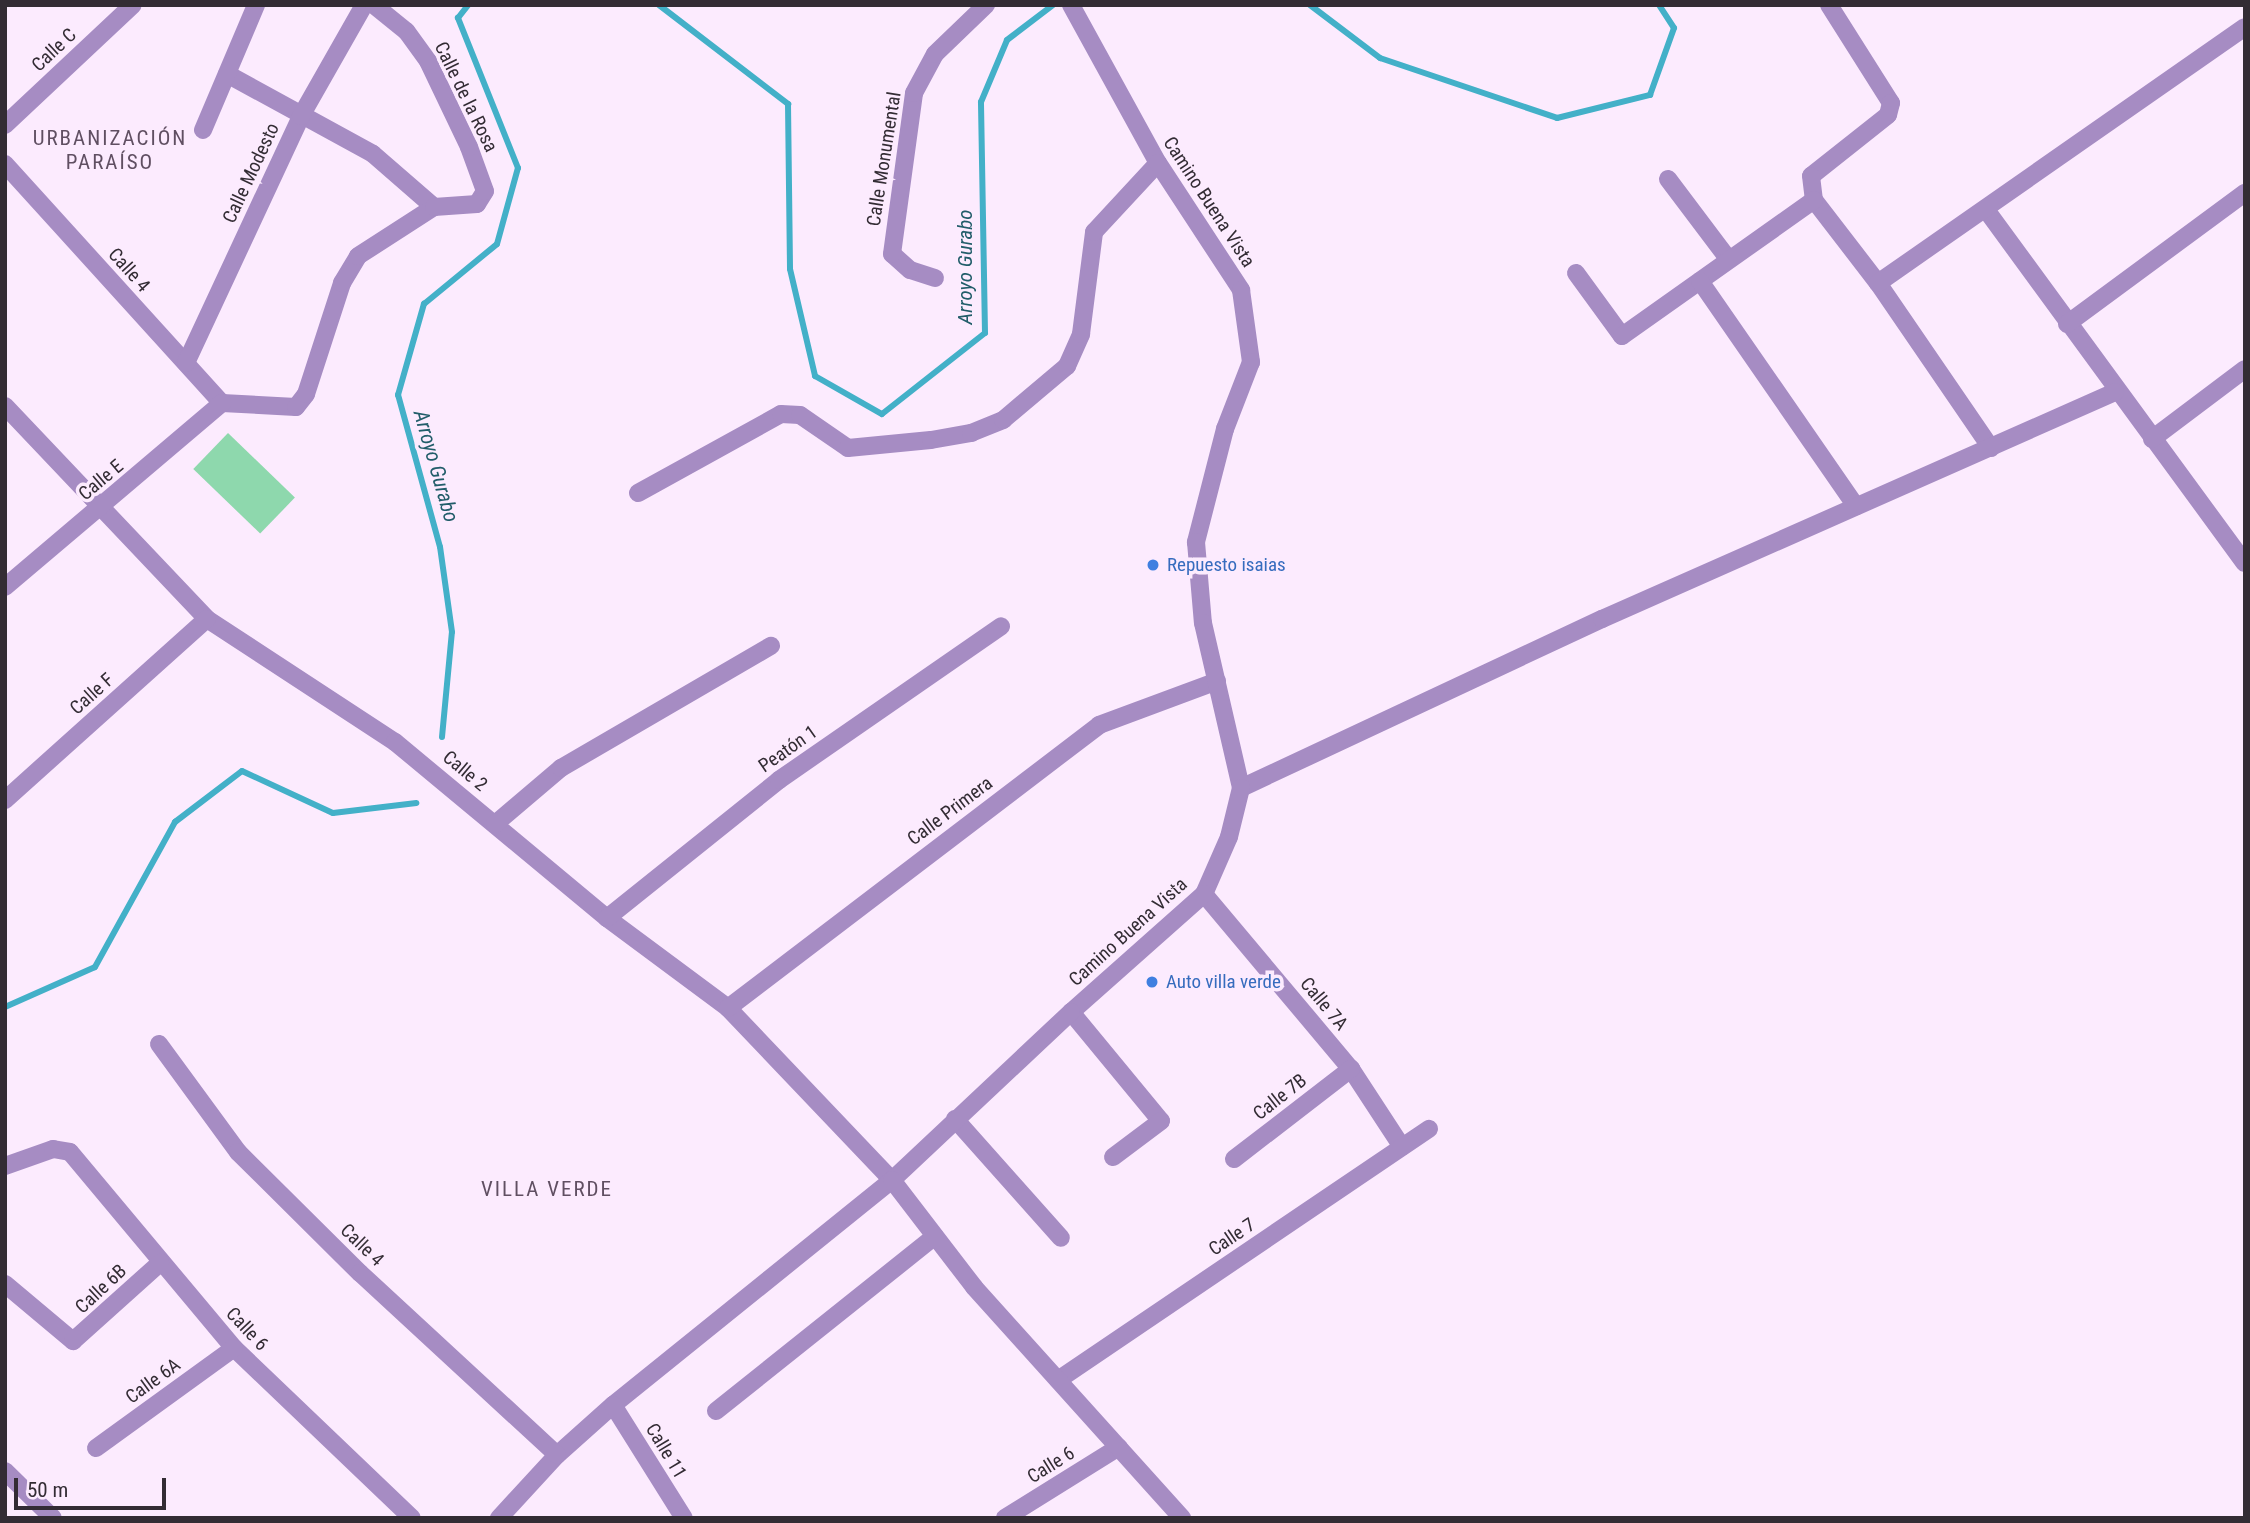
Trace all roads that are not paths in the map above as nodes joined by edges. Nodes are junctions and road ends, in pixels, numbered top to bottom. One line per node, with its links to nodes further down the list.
1 (256, 5): 9 (street)
2 (365, 5): 10 (street, Calle Modesto)
3 (374, 5): 18 (street, Calle de la Rosa)
4 (986, 5): 22 (street, Calle Monumental)
5 (1071, 5): 13 (street, Camino Buena Vista)
6 (1829, 5): 17 (street)
7 (122, 9): 11 (street, Calle C)
8 (2245, 27): 19 (street)
9 (227, 74): 10 (street); 12 (street)
10 (301, 116): 18 (street); 26 (street, Calle Modesto)
11 (5, 125)
12 (203, 130)
13 (1158, 163): 33 (street); 42 (street, Camino Buena Vista)
14 (5, 164): 26 (street, Calle 4)
15 (1668, 178): 20 (street)
16 (2245, 193): 25 (street)
17 (1814, 200): 20 (street); 24 (street)
18 (434, 206): 29 (street)
19 (1987, 211): 24 (street); 25 (street)
20 (1729, 260): 23 (street)
21 (1576, 273): 23 (street)
22 (935, 278)
23 (1700, 281): 34 (street)
24 (1878, 283): 32 (street)
25 (2067, 324): 28 (street)
26 (186, 363): 29 (street, Calle 4)
27 (2245, 369): 31 (street)
28 (2115, 392): 31 (street); 32 (street)
29 (222, 403): 35 (street, Calle E)
30 (5, 406): 35 (street, Calle 2)
31 (2152, 439): 36 (street)
32 (1991, 448): 34 (street)
33 (638, 493)
34 (1856, 506): 43 (street)
35 (101, 507): 38 (street, Calle E); 39 (street, Calle 2)
36 (2238, 540): 37 (street)
37 (2245, 563)
38 (5, 587)
39 (207, 619): 44 (street, Calle F); 45 (street, Calle 2)
40 (1001, 626): 47 (street, Peatón 1)
41 (771, 646): 45 (street)
42 (1217, 681): 43 (street, Camino Buena Vista); 48 (street, Calle Primera)
43 (1241, 788): 46 (street, Camino Buena Vista)
44 (5, 800)
45 (495, 824): 47 (street, Calle 2)
46 (1204, 894): 49 (street, Camino Buena Vista); 51 (street, Calle 7A)
47 (607, 918): 48 (street, Calle 2)
48 (728, 1008): 58 (street, Calle 2)
49 (1071, 1012): 52 (street, Camino Buena Vista); 55 (street)
50 (159, 1044): 69 (street, Calle 4)
51 (1351, 1069): 54 (street, Calle 7A); 56 (street, Calle 7B)
52 (955, 1119): 58 (street, Camino Buena Vista); 60 (street)
53 (1429, 1129): 54 (street, Calle 7)
54 (1402, 1147): 64 (street, Calle 7)
55 (1113, 1157)
56 (1234, 1158)
57 (5, 1166): 61 (street, Calle 6)
58 (892, 1180): 59 (street); 65 (street, Camino Buena Vista)
59 (935, 1236): 64 (street); 66 (street)
60 (1061, 1238)
61 (160, 1263): 62 (street, Calle 6B); 63 (street, Calle 6)
62 (5, 1284)
63 (234, 1348): 68 (street, Calle 6A); 72 (street, Calle 6)
64 (1058, 1380): 67 (street)
65 (613, 1405): 69 (street, Camino Buena Vista); 74 (street, Calle 11)
66 (716, 1411)
67 (1119, 1447): 75 (street, Calle 6); 76 (street)
68 (96, 1448)
69 (557, 1455): 73 (street, Camino Buena Vista)
70 (5, 1471): 71 (street)
71 (53, 1518)
72 (412, 1518)
73 (499, 1518)
74 (684, 1518)
75 (1005, 1518)
76 (1182, 1518)

